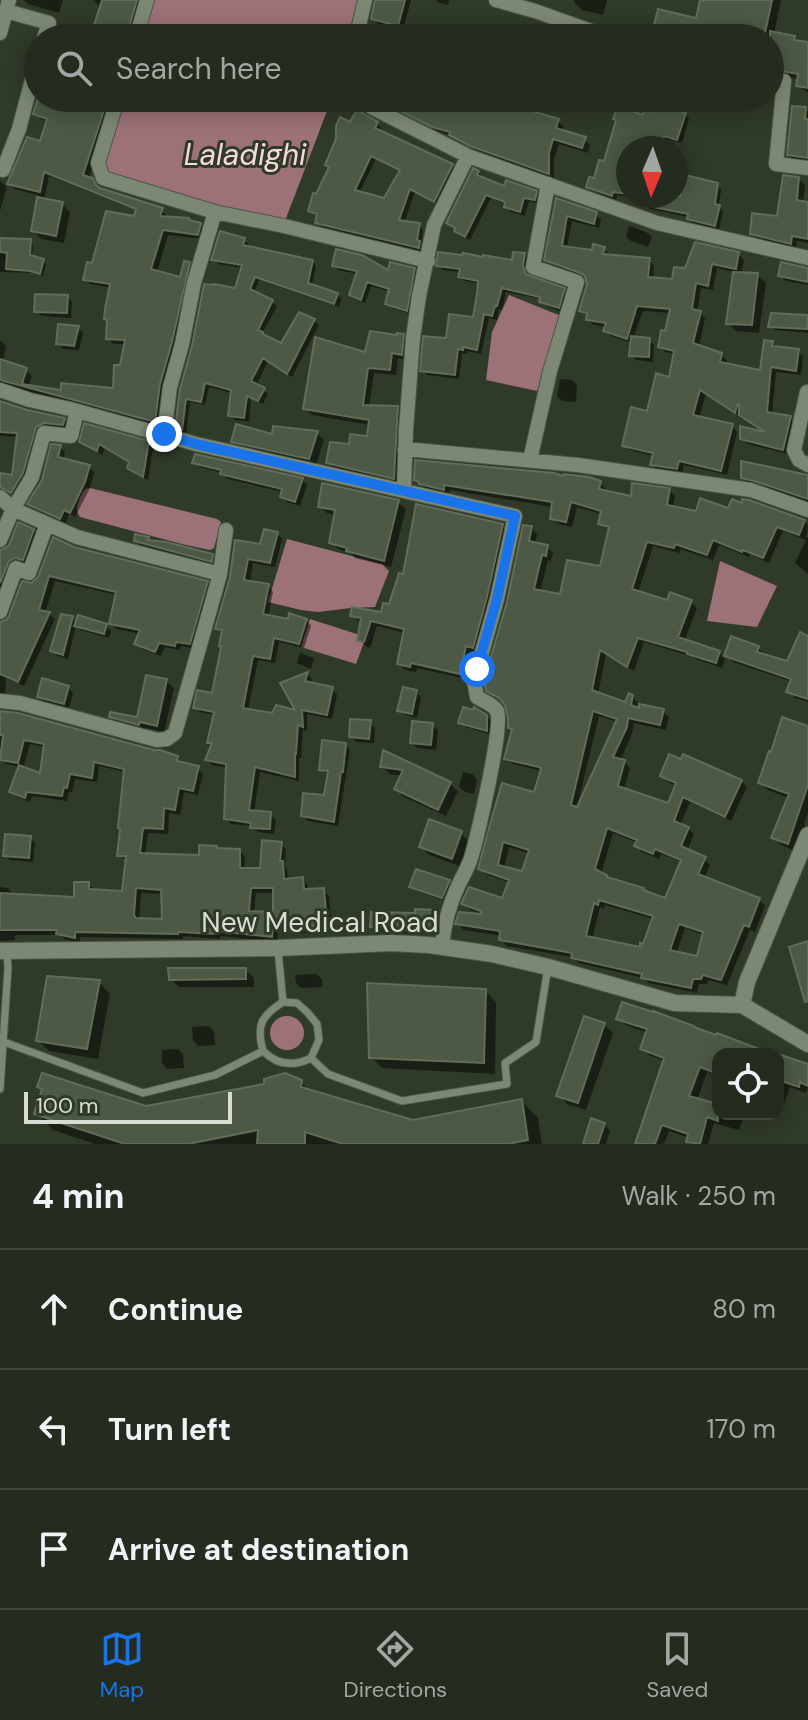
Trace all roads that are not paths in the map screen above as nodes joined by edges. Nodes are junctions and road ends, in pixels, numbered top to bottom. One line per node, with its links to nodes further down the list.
1 (147, 0): 6 (street)
2 (365, 0): 7 (street)
3 (496, 0): 8 (street)
4 (7, 6): 5 (street); 9 (street)
5 (49, 24)
6 (140, 24)
7 (359, 24)
8 (572, 24)
9 (0, 33)
10 (24, 110): 16 (street)
11 (114, 112): 18 (street)
12 (384, 112): 14 (street)
13 (781, 112): 15 (street)
14 (468, 156): 17 (street); 20 (street)
15 (808, 168)
16 (0, 169)
17 (548, 184): 19 (street); 26 (street)
18 (215, 212): 20 (street); 24 (street)
19 (808, 258)
20 (428, 261): 25 (street)
21 (0, 390): 23 (street)
22 (807, 392): 27 (street)
23 (77, 411): 24 (street); 30 (street)
24 (164, 434): 28 (street)
25 (405, 449): 26 (street); 28 (street)
26 (530, 460): 31 (street)
27 (808, 465)
28 (404, 490): 39 (street)
29 (0, 497): 30 (street)
30 (13, 509): 32 (street); 34 (street)
31 (808, 510)
32 (47, 524): 35 (street); 36 (street)
33 (226, 530): 35 (street)
34 (0, 540)
35 (220, 574): 37 (street)
36 (0, 612)
37 (0, 701)
38 (808, 835): 44 (street)
39 (442, 946): 40 (street, New Medical Road); 42 (street, New Medical Road)
40 (278, 948): 41 (street, New Medical Road); 43 (lane)
41 (3, 950): 45 (lane)
42 (548, 967): 44 (street, New Medical Road); 48 (lane)
43 (283, 1002): 47 (lane); 48 (lane)
44 (742, 1005): 46 (street, New Medical Road)
45 (4, 1042): 47 (lane); 49 (lane)
46 (808, 1044)
47 (263, 1051): 48 (lane)
48 (311, 1058)
49 (0, 1089)

